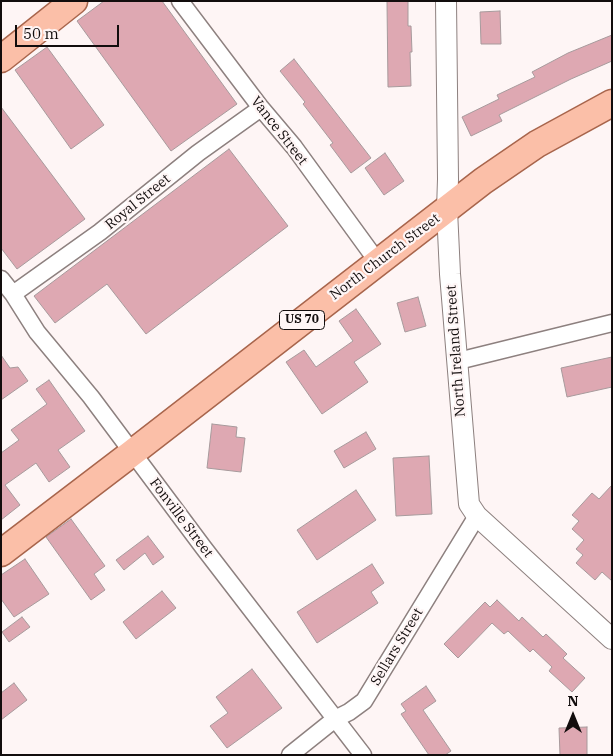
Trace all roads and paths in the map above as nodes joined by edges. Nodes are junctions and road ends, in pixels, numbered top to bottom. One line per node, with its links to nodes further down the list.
1 (74, 1): 4 (main road)
2 (180, 1): 6 (street, Vance Street)
3 (446, 1): 7 (street, North Ireland Street)
4 (1, 59)
5 (612, 103): 7 (main road, North Church Street / US 70)
6 (261, 108): 8 (street, Vance Street); 10 (street, Royal Street)
7 (447, 210): 8 (main road, North Church Street / US 70); 12 (street, North Ireland Street)
8 (377, 261): 13 (main road, North Church Street / US 70)
9 (1, 279): 10 (street, Fonville Street)
10 (13, 294): 13 (street, Fonville Street)
11 (612, 323): 12 (street)
12 (458, 361): 14 (street, North Ireland Street)
13 (132, 453): 15 (main road, North Church Street / US 70); 17 (street, Fonville Street)
14 (477, 516): 16 (street, North Ireland Street); 17 (street, Sellars Street)
15 (1, 553)
16 (612, 639)
17 (335, 719): 18 (street, Sellars Street); 19 (street, Fonville Street)
18 (290, 755)
19 (362, 755)

